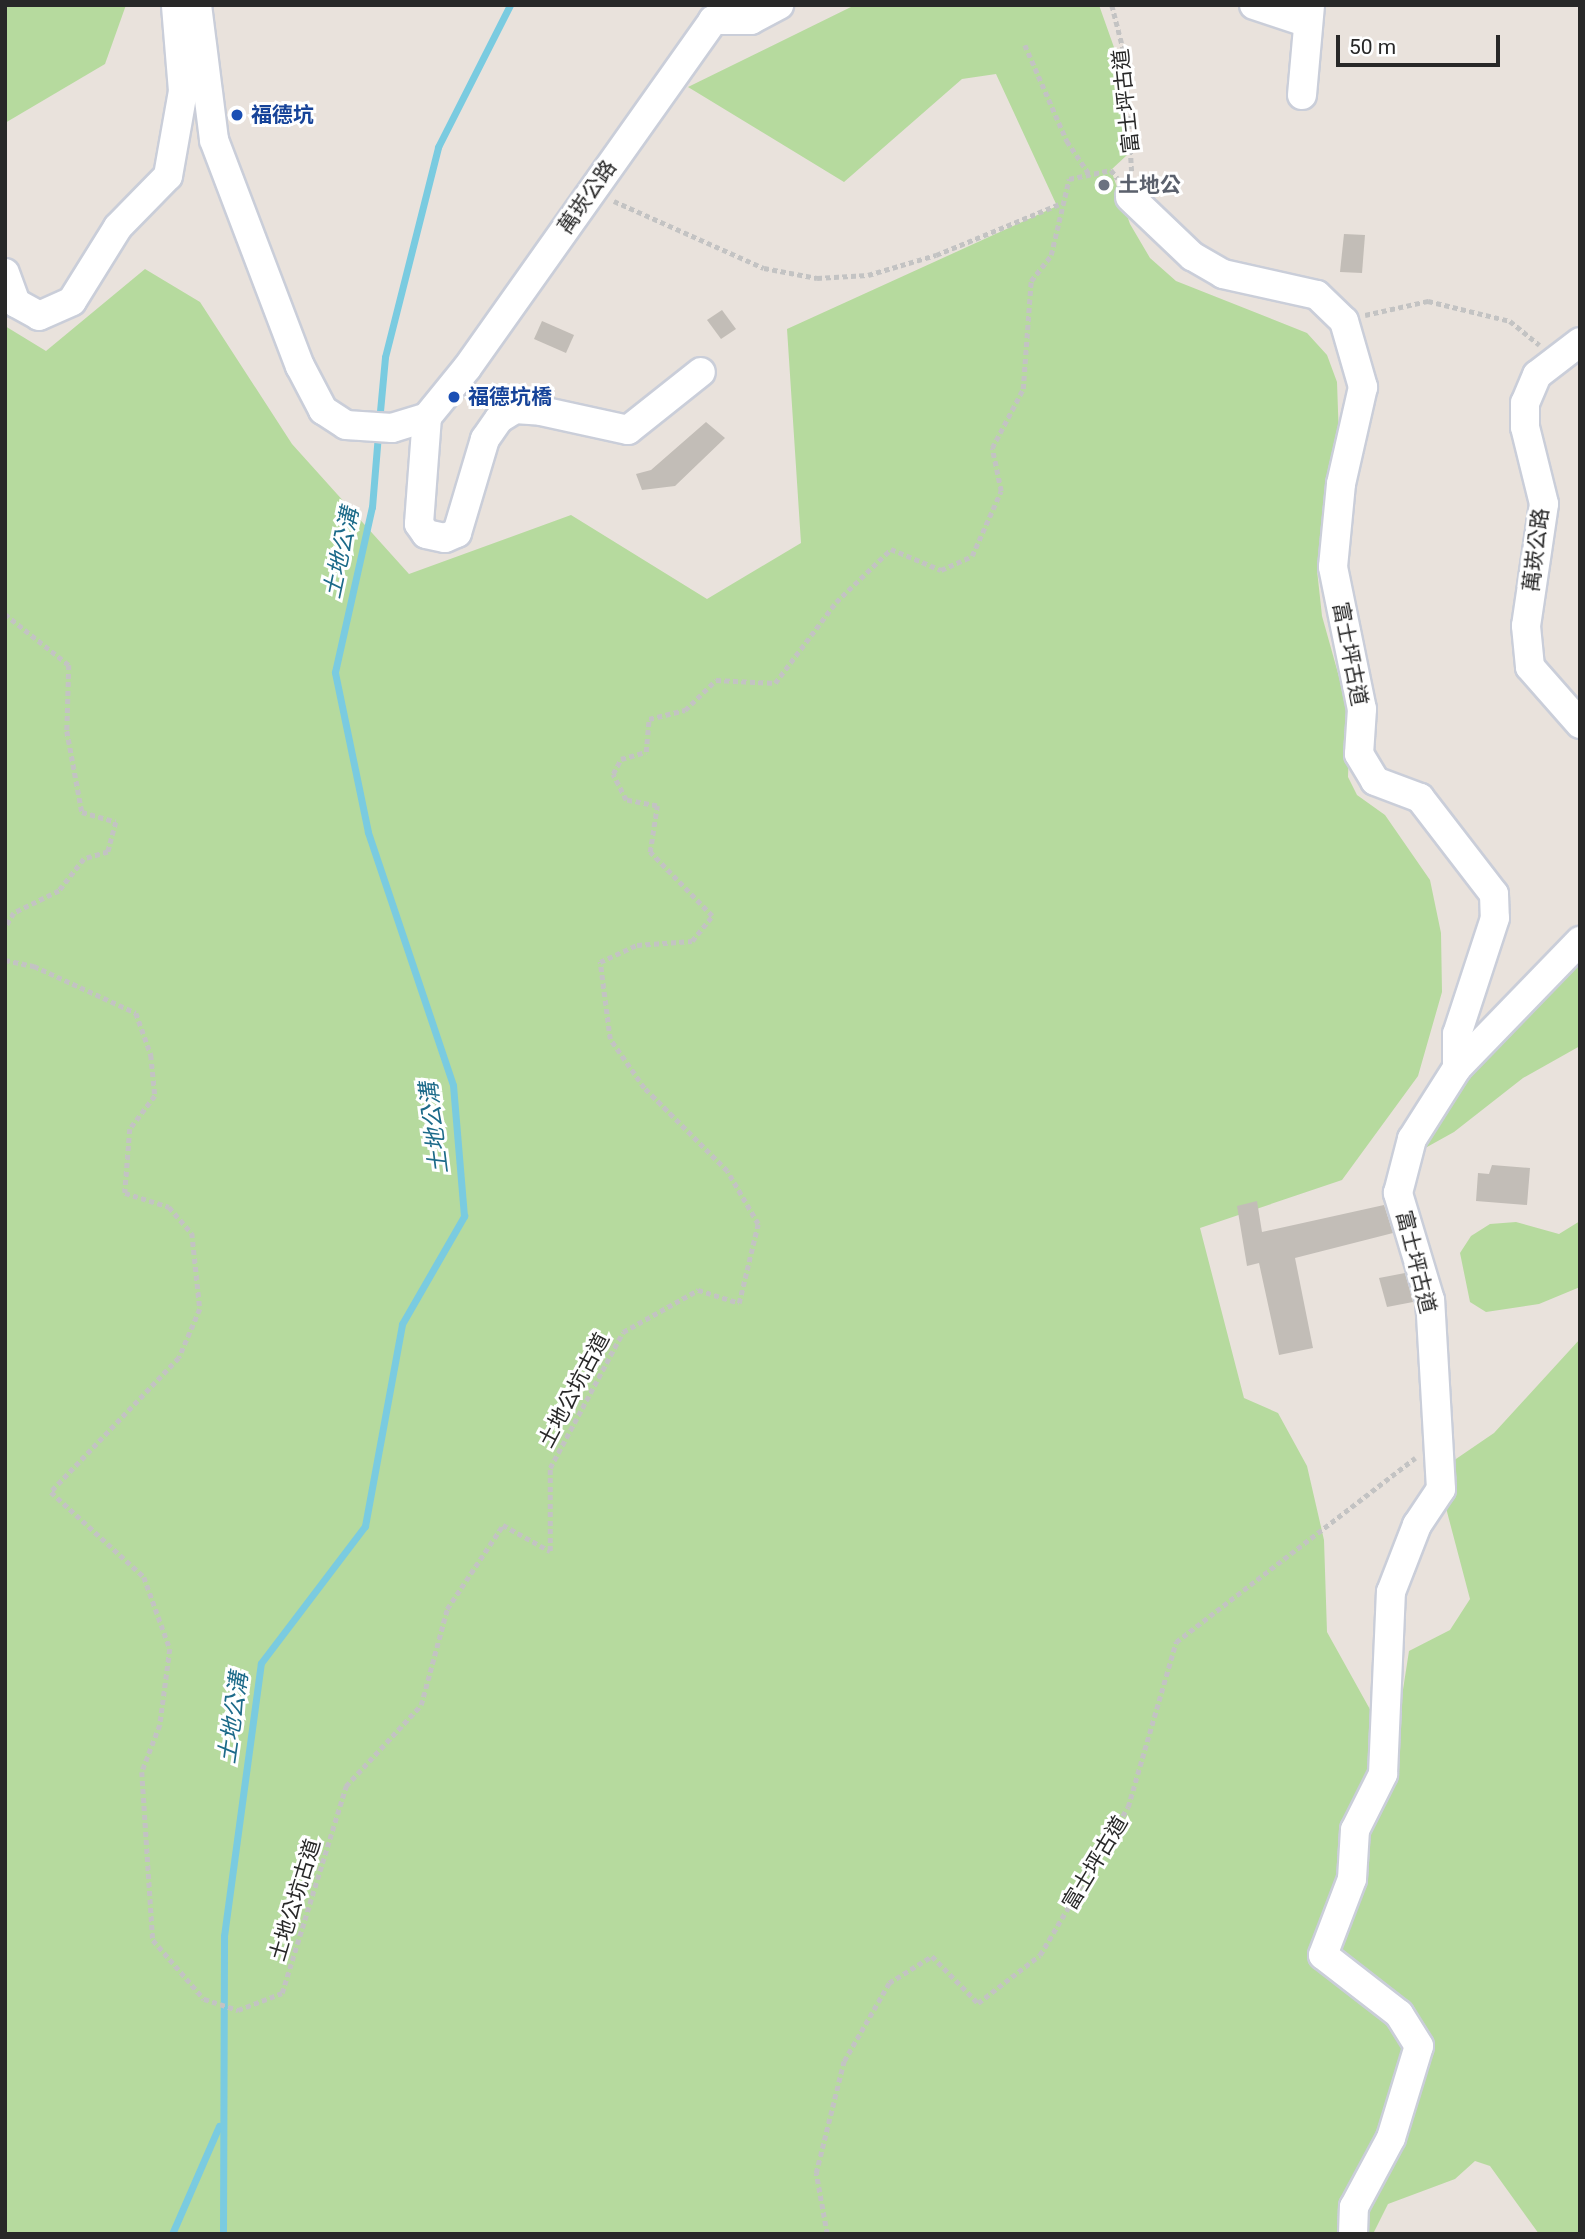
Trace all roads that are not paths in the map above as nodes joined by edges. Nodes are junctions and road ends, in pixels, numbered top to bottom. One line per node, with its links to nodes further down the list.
1 (176, 5): 9 (street)
2 (197, 5): 12 (street)
3 (779, 5): 5 (street, 萬崁公路)
4 (1254, 5): 6 (street)
5 (719, 13): 12 (street, 萬崁公路)
6 (1308, 14): 7 (street)
7 (1302, 95)
8 (1130, 197): 15 (street, 富士坪古道)
9 (5, 273)
10 (1580, 342): 13 (street, 萬崁公路)
11 (701, 372): 12 (street)
12 (420, 419)
13 (1580, 724)
14 (1580, 941): 15 (street)
15 (1457, 1068): 16 (street, 富士坪古道)
16 (1353, 2234)

